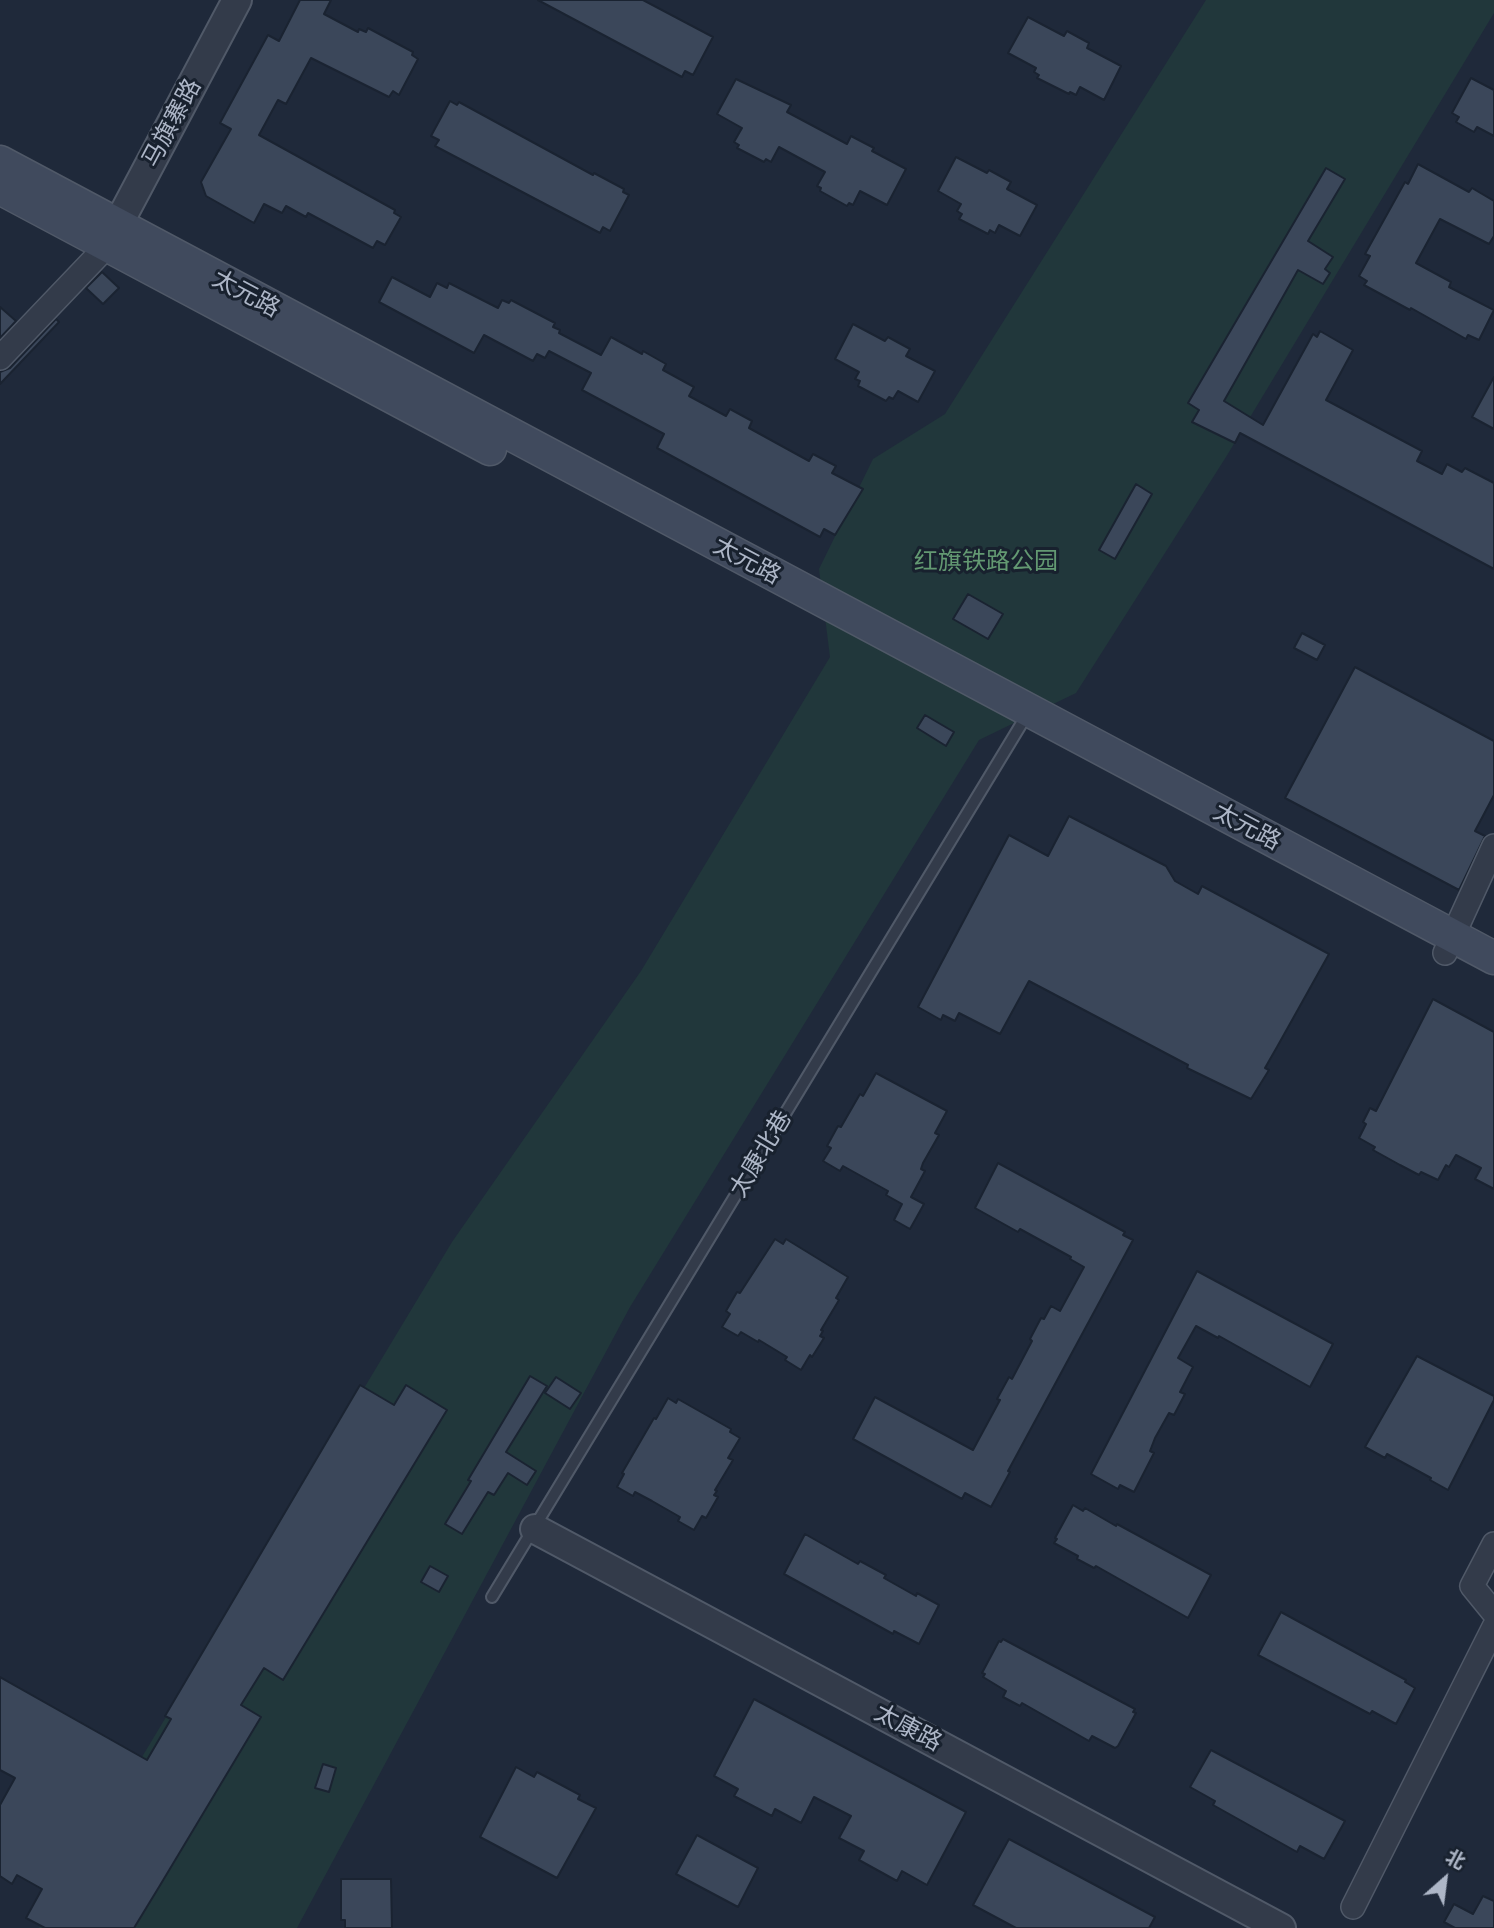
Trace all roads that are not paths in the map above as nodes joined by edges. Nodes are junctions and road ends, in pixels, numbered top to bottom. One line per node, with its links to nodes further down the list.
1 (217, 0): 5 (street, 马旗寨路)
2 (237, 0): 5 (street, 马旗寨路)
3 (0, 162): 5 (main road, 太元路)
4 (0, 188): 5 (main road, 太元路)
5 (104, 231): 6 (street); 7 (main road, 太元路)
6 (0, 358)
7 (1023, 720): 9 (main road, 太元路); 12 (lane, 太康北巷)
8 (1494, 846): 9 (street)
9 (1449, 945): 10 (main road, 太元路); 11 (main road, 太元路)
10 (1494, 958)
11 (1494, 979)
12 (535, 1528): 14 (lane, 太康北巷); 18 (street, 太康路)
13 (1494, 1544): 15 (street)
14 (492, 1597)
15 (1494, 1613)
16 (1494, 1627): 17 (street)
17 (1353, 1907)
18 (1243, 1919): 19 (street, 太康路)
19 (1281, 1928)

